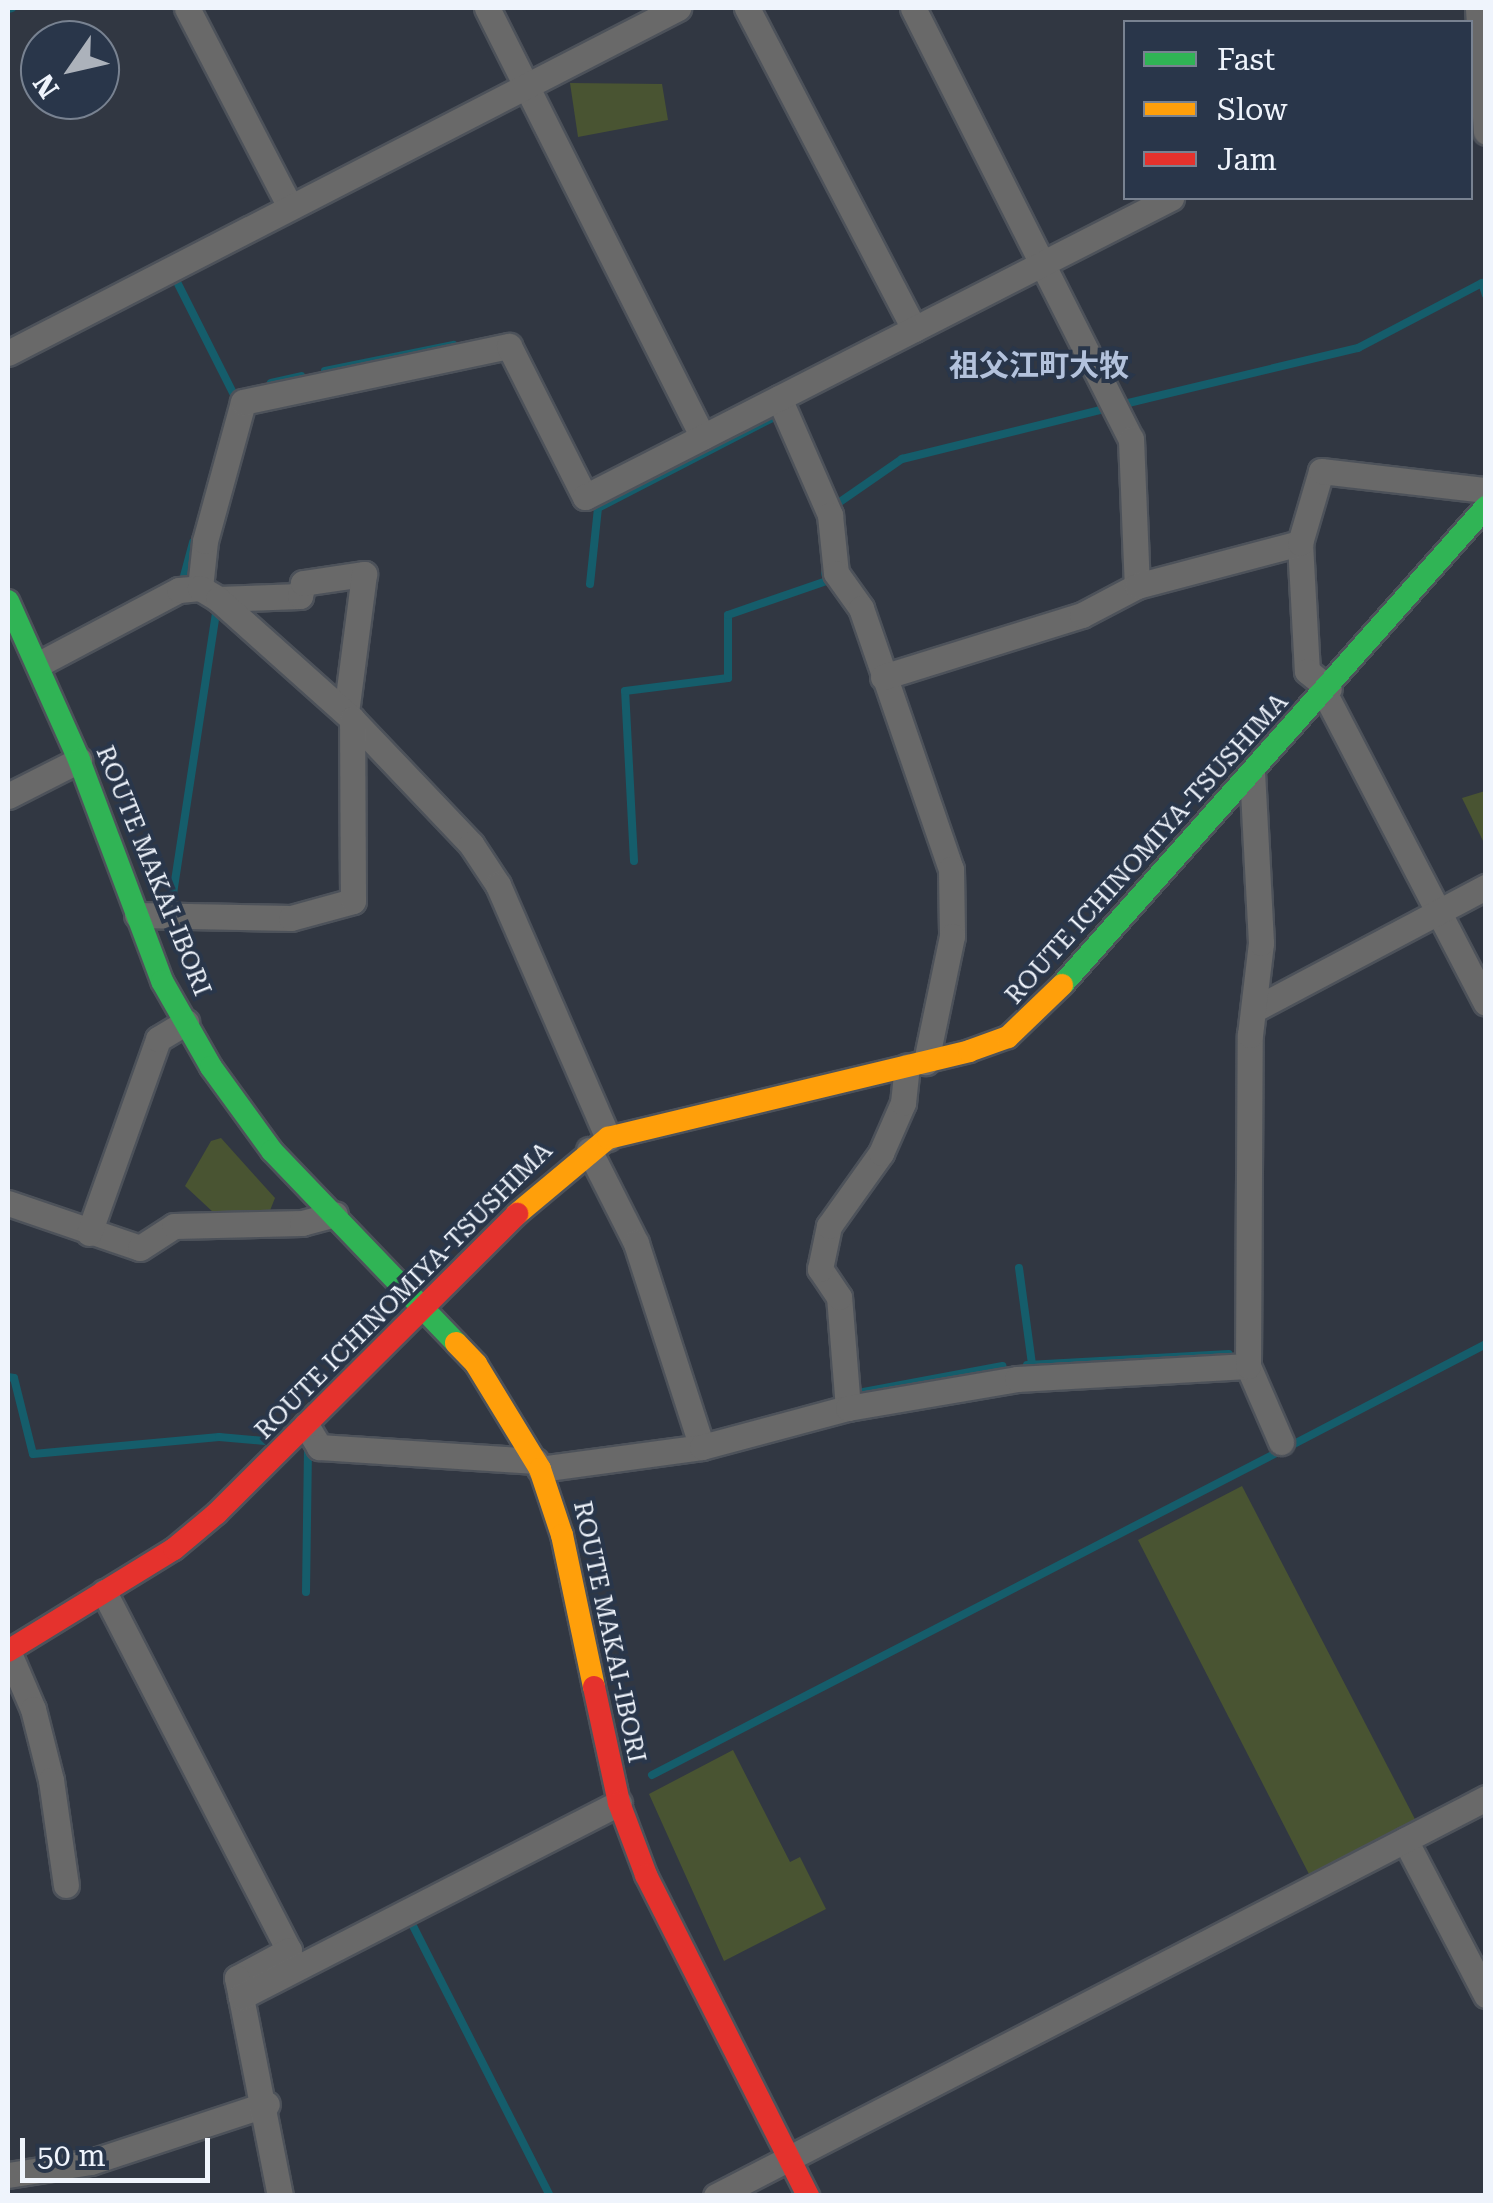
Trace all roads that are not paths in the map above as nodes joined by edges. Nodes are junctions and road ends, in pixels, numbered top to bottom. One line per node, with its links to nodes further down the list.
1 (187, 8): 11 (street)
2 (487, 8): 8 (street)
3 (678, 8): 8 (street)
4 (747, 8): 13 (street)
5 (914, 8): 12 (street)
6 (1478, 8): 7 (street)
7 (1475, 42): 9 (street)
8 (526, 86): 11 (street); 16 (street)
9 (1486, 132)
10 (1167, 200): 12 (street)
11 (290, 208): 14 (street)
12 (1045, 262): 13 (street); 20 (street)
13 (914, 329): 15 (street)
14 (8, 352)
15 (779, 398): 16 (street); 24 (street)
16 (703, 437): 21 (street)
17 (1486, 490): 19 (street)
18 (1486, 507): 25 (main road, ROUTE ICHINOMIYA-TSUSHIMA)
19 (1300, 543): 20 (street); 25 (street)
20 (1137, 586): 24 (street)
21 (209, 594): 23 (street); 26 (street); 26 (street)
22 (8, 601): 23 (main road, ROUTE MAKAI-IBORI)
23 (39, 664): 27 (main road, ROUTE MAKAI-IBORI)
24 (883, 677): 36 (street)
25 (1327, 692): 28 (main road, ROUTE ICHINOMIYA-TSUSHIMA); 31 (street)
26 (349, 716): 32 (street); 37 (street)
27 (79, 760): 29 (street); 32 (main road, ROUTE MAKAI-IBORI)
28 (1252, 774): 34 (street); 36 (main road, ROUTE ICHINOMIYA-TSUSHIMA)
29 (8, 796)
30 (1486, 886): 31 (street)
31 (1438, 911): 33 (street); 34 (street)
32 (138, 915): 35 (main road, ROUTE MAKAI-IBORI)
33 (1486, 1003)
34 (1257, 1008): 42 (street)
35 (186, 1022): 39 (main road, ROUTE MAKAI-IBORI); 40 (street)
36 (917, 1064): 37 (main road, ROUTE ICHINOMIYA-TSUSHIMA); 43 (street)
37 (598, 1144): 41 (main road, ROUTE ICHINOMIYA-TSUSHIMA); 46 (street)
38 (8, 1203): 40 (street)
39 (335, 1214): 40 (street); 41 (main road, ROUTE MAKAI-IBORI)
40 (89, 1234)
41 (425, 1305): 44 (main road, ROUTE ICHINOMIYA-TSUSHIMA); 47 (main road, ROUTE MAKAI-IBORI)
42 (1248, 1366): 43 (street); 45 (street)
43 (848, 1408): 46 (street)
44 (306, 1426): 47 (street); 48 (main road, ROUTE ICHINOMIYA-TSUSHIMA)
45 (1281, 1442)
46 (702, 1447): 47 (street)
47 (538, 1465): 51 (main road, ROUTE MAKAI-IBORI)
48 (104, 1592): 49 (main road, ROUTE ICHINOMIYA-TSUSHIMA); 55 (street)
49 (8, 1651): 53 (street)
50 (1486, 1798): 52 (street)
51 (619, 1802): 55 (street); 57 (main road, ROUTE MAKAI-IBORI)
52 (1405, 1840): 54 (street); 57 (street)
53 (66, 1885)
54 (1486, 1995)
55 (242, 1996): 56 (street)
56 (267, 2104): 58 (street); 59 (street)
57 (789, 2158): 60 (street); 61 (main road, ROUTE MAKAI-IBORI)
58 (8, 2176)
59 (280, 2196)
60 (716, 2196)
61 (808, 2196)

